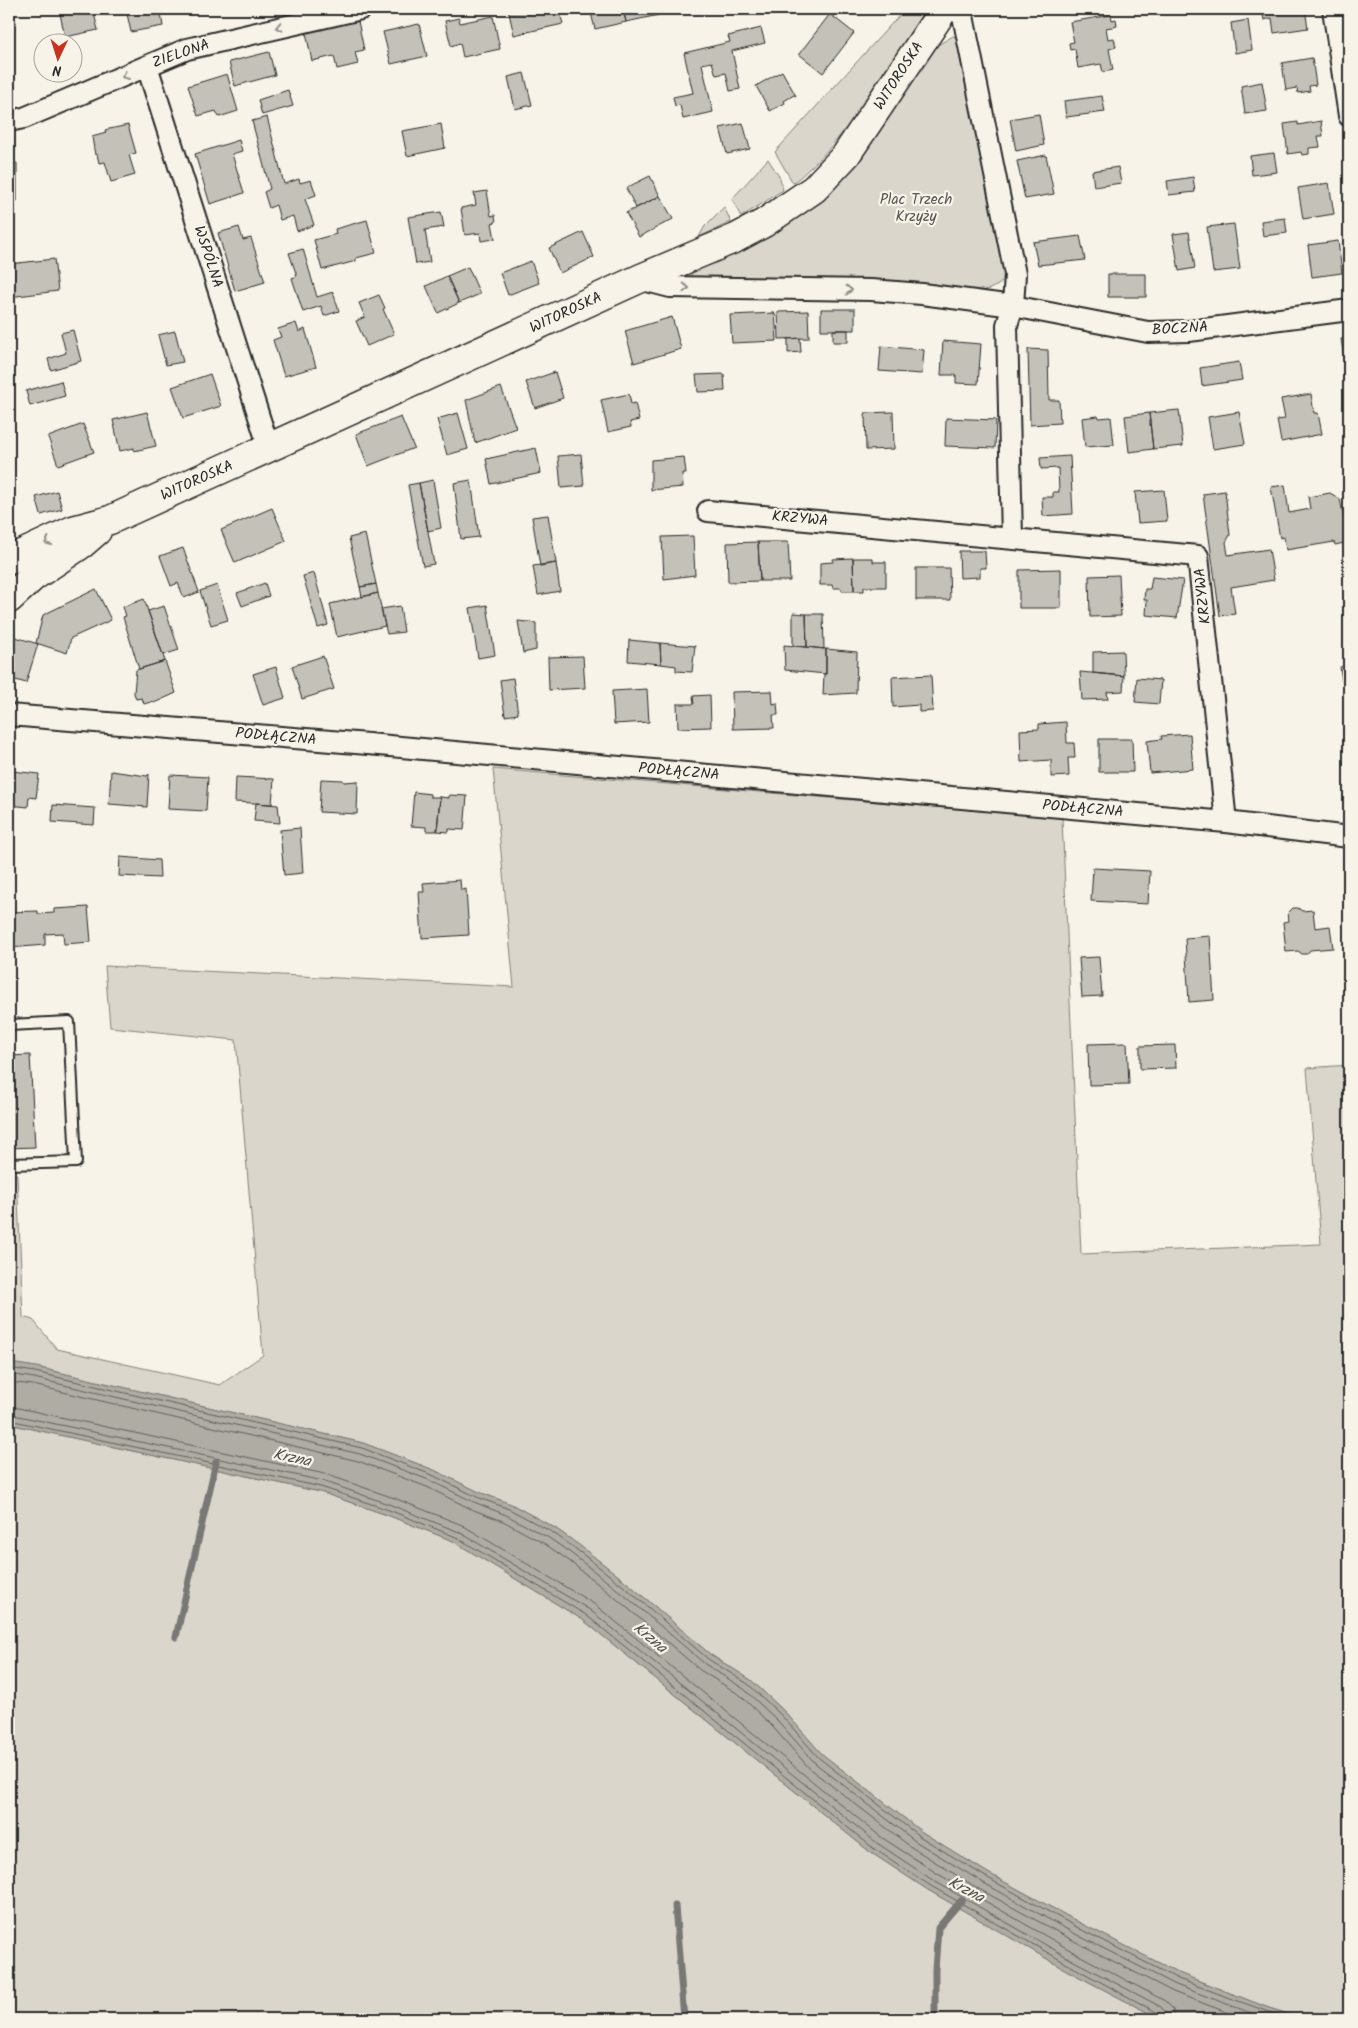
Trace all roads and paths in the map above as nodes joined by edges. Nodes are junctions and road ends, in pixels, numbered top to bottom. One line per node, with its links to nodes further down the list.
1 (361, 9): 5 (street, ZIELONA, one-way to 5)
2 (944, 9): 8 (main road, WITOROSKA)
3 (953, 9): 9 (street)
4 (1333, 9): 6 (street)
5 (148, 66): 7 (street, ZIELONA, one-way to 7); 11 (street, WSPÓLNA)
6 (1349, 116)
7 (9, 121)
8 (639, 279): 9 (street, one-way to 9); 11 (main road, WITOROSKA)
9 (1013, 306): 10 (street, BOCZNA); 14 (street)
10 (1349, 310)
11 (269, 448): 13 (main road, WITOROSKA)
12 (708, 511): 14 (street, KRZYWA)
13 (110, 520): 15 (main road, WITOROSKA, one-way to 15); 16 (main road, WITOROSKA)
14 (1012, 538): 18 (street, KRZYWA)
15 (9, 560)
16 (9, 599)
17 (9, 715): 18 (street, PODŁĄCZNA)
18 (1226, 822): 19 (street, PODŁĄCZNA)
19 (1349, 837)
20 (9, 1025): 21 (lane)
21 (9, 1164)

